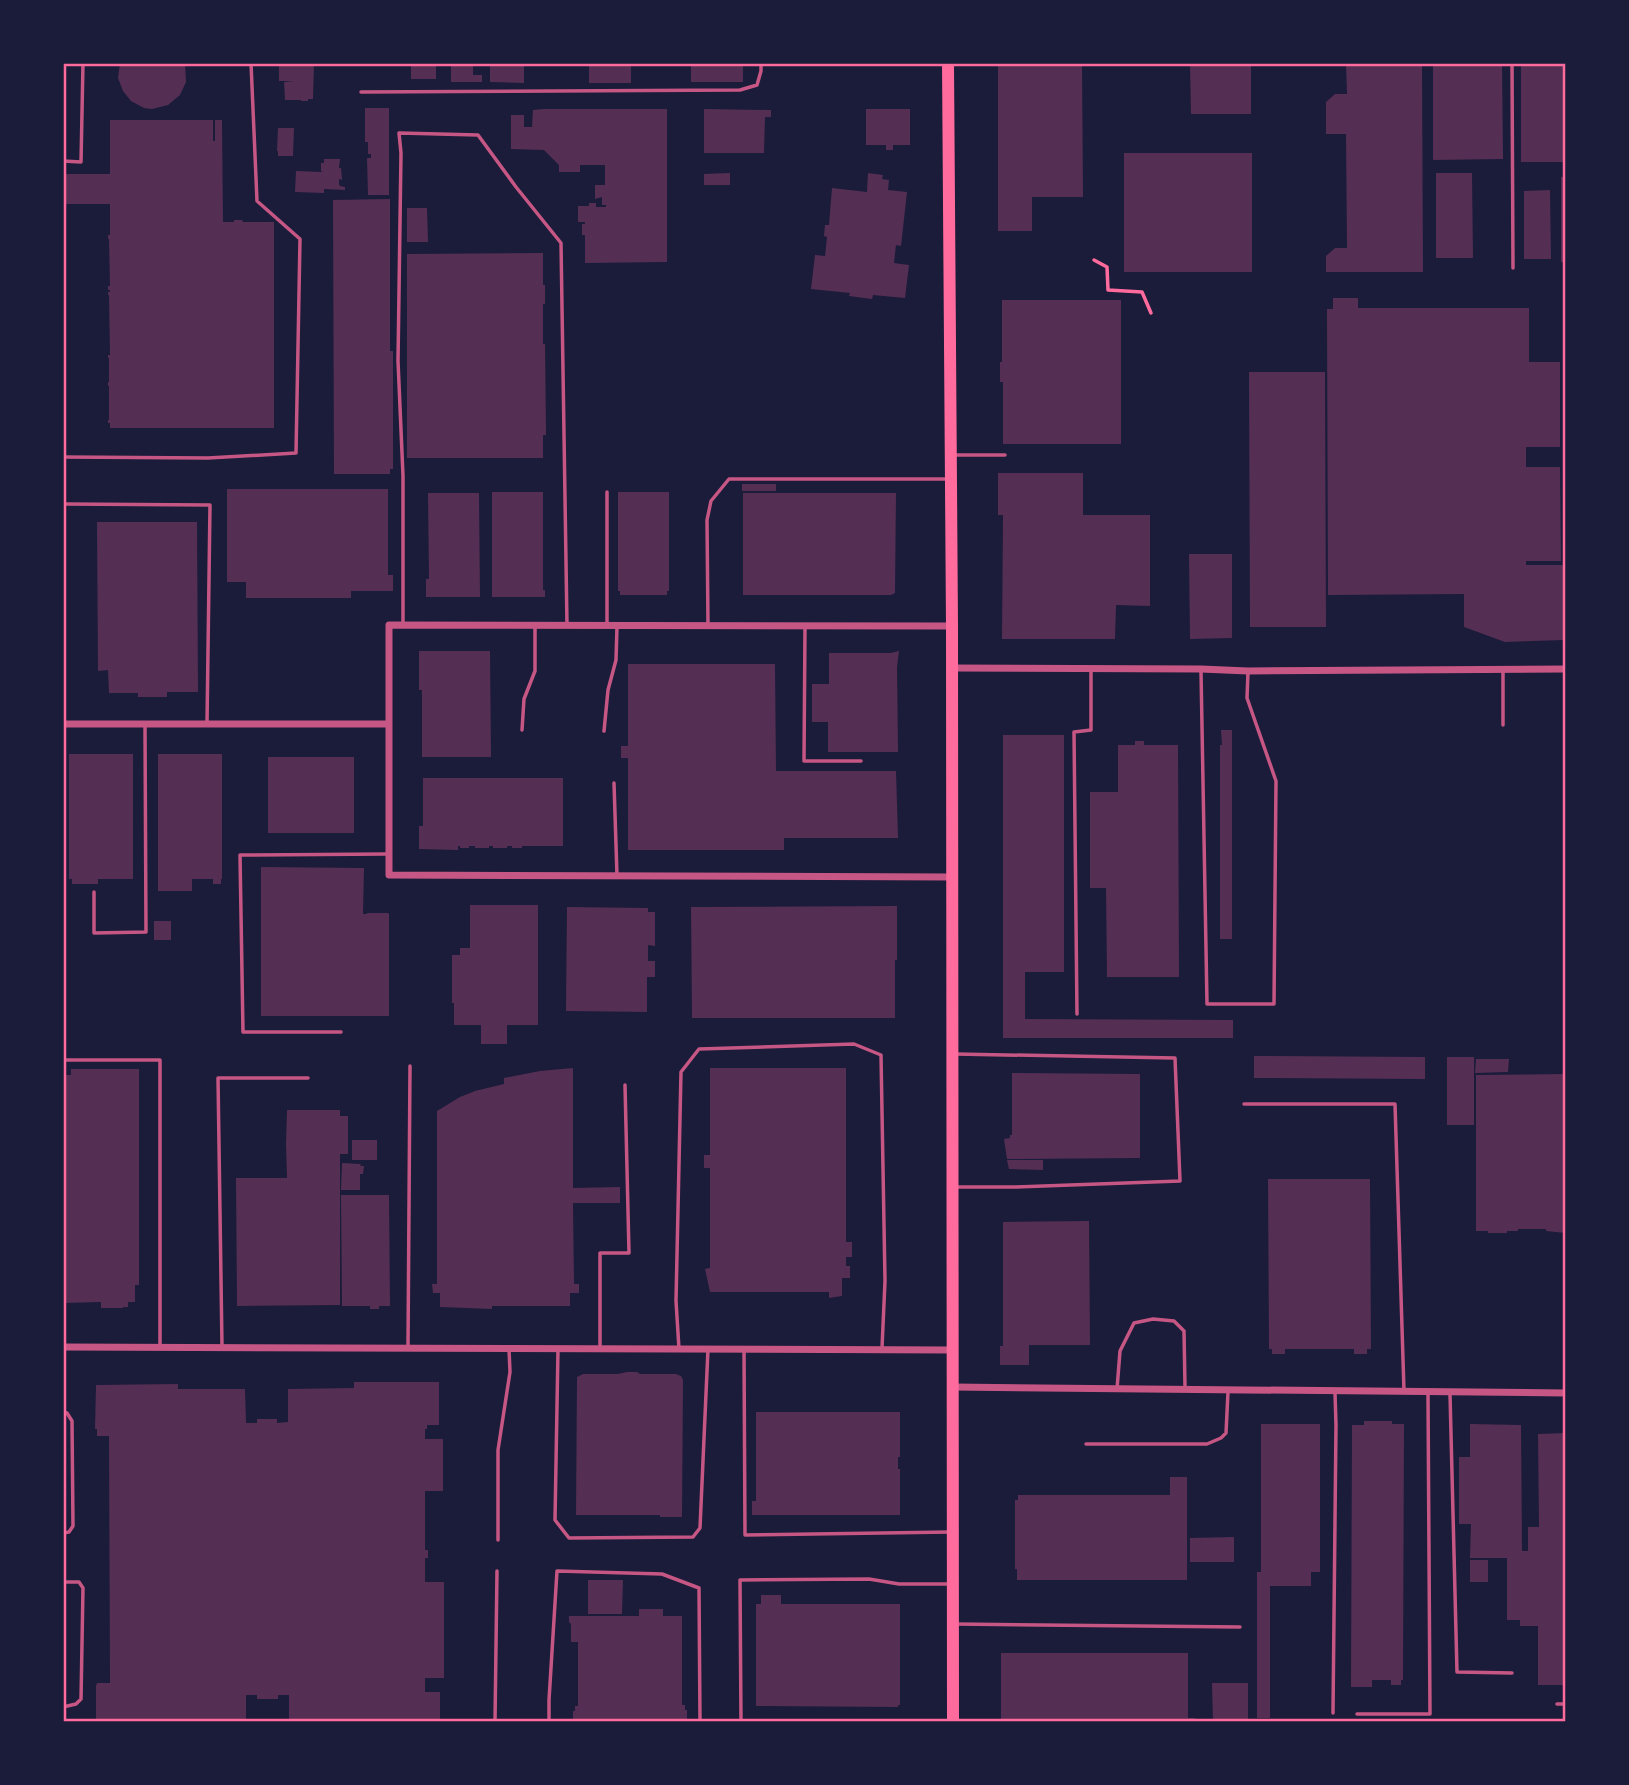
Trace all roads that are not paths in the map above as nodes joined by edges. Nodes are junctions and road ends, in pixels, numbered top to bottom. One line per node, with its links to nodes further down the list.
1 (83, 63): 7 (lane)
2 (251, 63): 11 (lane)
3 (761, 63): 6 (lane)
4 (948, 63): 9 (main road)
5 (1512, 63): 8 (lane)
6 (361, 92)
7 (63, 161)
8 (1513, 268)
9 (951, 456): 10 (lane); 12 (main road)
10 (1005, 456)
11 (63, 457)
12 (951, 479): 20 (lane); 22 (main road)
13 (607, 492): 18 (lane)
14 (63, 504): 32 (lane)
15 (403, 625): 16 (street); 17 (lane); 29 (street)
16 (535, 625): 17 (street); 34 (lane)
17 (566, 625): 18 (street)
18 (607, 626): 19 (street)
19 (617, 626): 20 (street); 35 (lane)
20 (708, 626): 21 (street)
21 (805, 626): 22 (street); 36 (lane)
22 (952, 626): 23 (main road)
23 (952, 668): 24 (street); 40 (main road)
24 (1090, 668): 25 (street); 42 (lane)
25 (1201, 669): 28 (street); 28 (lane)
26 (1566, 669): 27 (street)
27 (1503, 670): 28 (street); 33 (lane)
28 (1248, 671)
29 (389, 723): 32 (street); 38 (street)
30 (63, 724): 31 (street)
31 (145, 724): 32 (street); 41 (lane)
32 (206, 724)
33 (1503, 725)
34 (522, 730)
35 (604, 731)
36 (861, 761)
37 (614, 783): 39 (lane)
38 (390, 853): 39 (street); 43 (lane)
39 (617, 876): 40 (street)
40 (952, 877): 44 (main road)
41 (94, 892)
42 (1077, 1014)
43 (341, 1032)
44 (952, 1054): 50 (main road); 50 (lane)
45 (63, 1060): 52 (lane)
46 (410, 1066): 54 (lane)
47 (308, 1078): 53 (lane)
48 (625, 1085): 57 (lane)
49 (1244, 1104): 68 (lane)
50 (952, 1187): 62 (main road)
51 (63, 1347): 52 (street)
52 (160, 1348): 53 (street)
53 (222, 1348): 54 (street)
54 (408, 1348): 55 (street)
55 (509, 1349): 56 (street); 76 (lane)
56 (558, 1349): 57 (street); 59 (lane)
57 (600, 1349): 58 (street)
58 (679, 1349): 59 (street); 61 (lane)
59 (708, 1349): 60 (street)
60 (744, 1350): 61 (street); 74 (lane)
61 (882, 1350): 62 (street)
62 (952, 1350): 63 (main road)
63 (952, 1387): 64 (street); 74 (main road)
64 (1118, 1389): 65 (street); 65 (lane)
65 (1185, 1389): 66 (street)
66 (1228, 1390): 67 (street); 73 (lane)
67 (1335, 1390): 68 (street); 86 (lane)
68 (1404, 1391): 69 (street)
69 (1428, 1391): 70 (street); 87 (lane)
70 (1450, 1391): 71 (street); 82 (lane)
71 (1566, 1393)
72 (63, 1412): 75 (lane)
73 (1086, 1444)
74 (952, 1532): 79 (main road)
75 (63, 1533)
76 (498, 1540)
77 (497, 1571): 88 (lane)
78 (63, 1583): 85 (lane)
79 (953, 1584): 80 (main road); 91 (lane)
80 (953, 1624): 81 (lane); 92 (main road)
81 (1240, 1627)
82 (1512, 1673)
83 (1558, 1704): 84 (lane)
84 (1566, 1704)
85 (63, 1707)
86 (1333, 1713)
87 (1357, 1714)
88 (495, 1722)
89 (549, 1722): 90 (lane)
90 (700, 1722)
91 (741, 1722)
92 (953, 1722)

